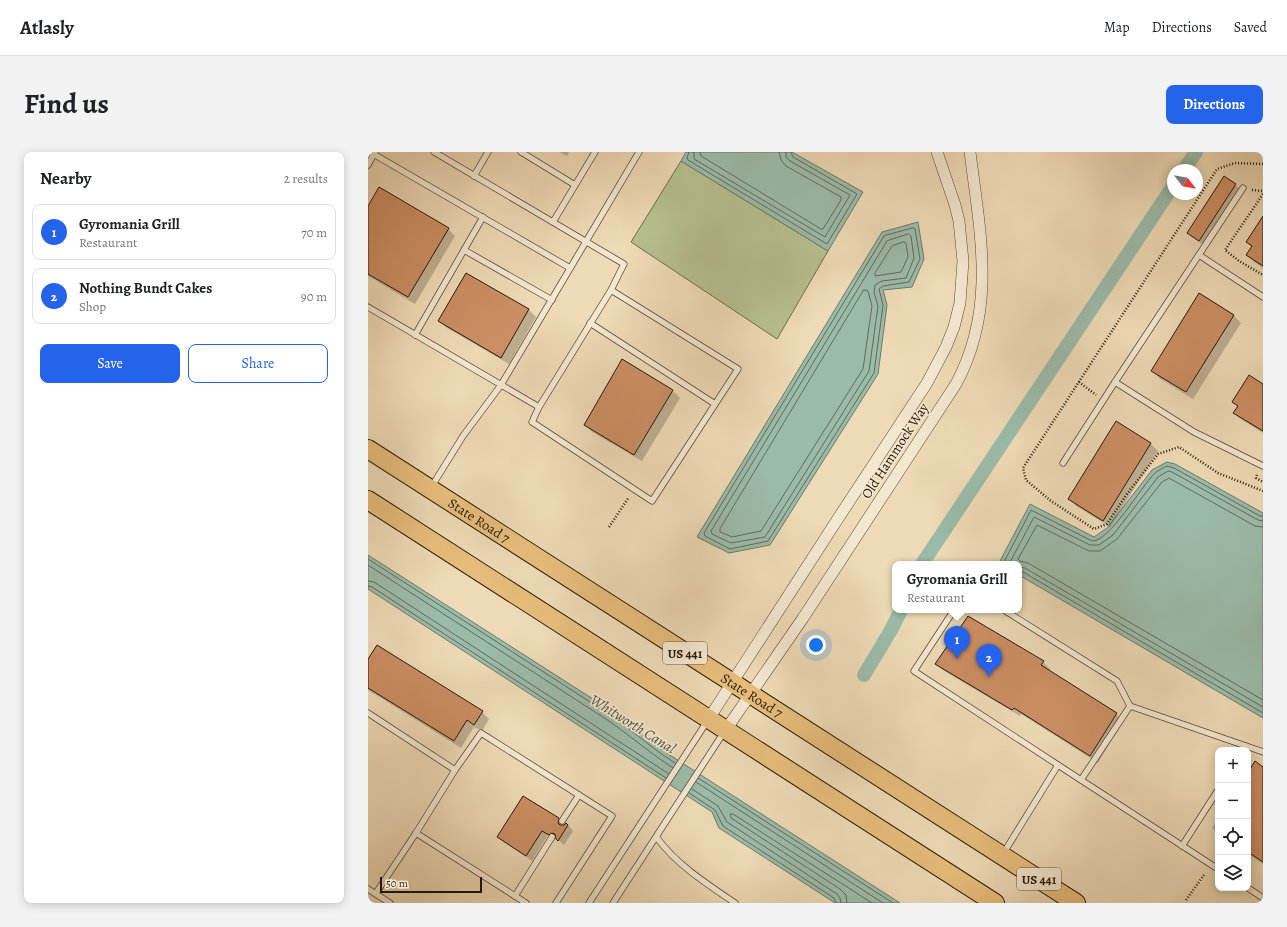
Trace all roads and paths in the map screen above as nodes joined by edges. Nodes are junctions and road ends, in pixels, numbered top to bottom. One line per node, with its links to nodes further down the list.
1 (434, 152): 10 (lane)
2 (488, 152): 10 (lane)
3 (521, 152): 11 (lane)
4 (595, 152): 11 (lane)
5 (639, 152): 16 (lane)
6 (936, 152): 44 (street, Old Hammock Way)
7 (970, 152): 45 (street, Old Hammock Way)
8 (373, 153): 9 (lane); 14 (lane)
9 (368, 165)
10 (474, 176): 15 (lane)
11 (575, 185): 15 (lane)
12 (1243, 188): 18 (lane)
13 (1263, 194): 20 (path)
14 (483, 217): 17 (lane); 19 (lane)
15 (553, 222): 16 (lane)
16 (586, 242): 19 (lane); 21 (lane)
17 (464, 250): 23 (lane); 26 (lane)
18 (1199, 255): 22 (lane); 28 (lane)
19 (570, 268): 23 (lane)
20 (1263, 275)
21 (610, 290): 25 (lane); 31 (lane)
22 (1263, 297)
23 (552, 300): 29 (lane)
24 (368, 307): 26 (lane)
25 (590, 323): 31 (lane); 32 (lane)
26 (415, 334): 29 (lane)
27 (1079, 382): 30 (path)
28 (1115, 382): 34 (lane); 35 (lane)
29 (501, 385): 32 (lane); 38 (lane)
30 (1096, 395)
31 (715, 404): 32 (lane)
32 (539, 407)
33 (371, 452): 38 (main road, State Road 7 / US 441)
34 (1063, 463)
35 (1263, 466)
36 (1257, 475): 37 (path)
37 (1263, 482)
38 (430, 488): 44 (main road, State Road 7 / US 441)
39 (629, 497): 41 (path)
40 (368, 500): 48 (main road)
41 (610, 527)
42 (952, 613): 53 (lane)
43 (1009, 613): 46 (lane)
44 (732, 683): 45 (main road, State Road 7 / US 441); 48 (street, Old Hammock Way)
45 (750, 695): 49 (street, Old Hammock Way); 63 (main road, State Road 7 / US 441)
46 (1130, 706): 50 (lane); 55 (lane)
47 (368, 713): 54 (lane)
48 (708, 720): 49 (main road); 75 (lane)
49 (725, 731): 61 (lane); 78 (main road)
50 (1241, 747)
51 (1251, 749): 52 (lane)
52 (1263, 752)
53 (1058, 765): 55 (lane); 63 (lane)
54 (455, 770): 56 (lane); 59 (lane)
55 (1081, 780): 62 (lane)
56 (579, 795): 58 (lane); 74 (lane)
57 (1215, 795): 62 (lane)
58 (562, 821)
59 (416, 833): 68 (lane); 69 (lane)
60 (552, 837): 69 (lane)
61 (657, 838): 76 (lane); 77 (lane)
62 (1182, 846): 64 (lane)
63 (1002, 856): 79 (main road, State Road 7 / US 441)
64 (1215, 867)
65 (1204, 875): 71 (path)
66 (368, 888): 68 (lane)
67 (1251, 890): 70 (lane)
68 (376, 893): 72 (lane)
69 (515, 896): 73 (lane)
70 (1263, 898)
71 (1186, 900)
72 (390, 903)
73 (526, 903)
74 (556, 903)
75 (589, 903)
76 (613, 903)
77 (735, 903)
78 (995, 903)
79 (1076, 903)

